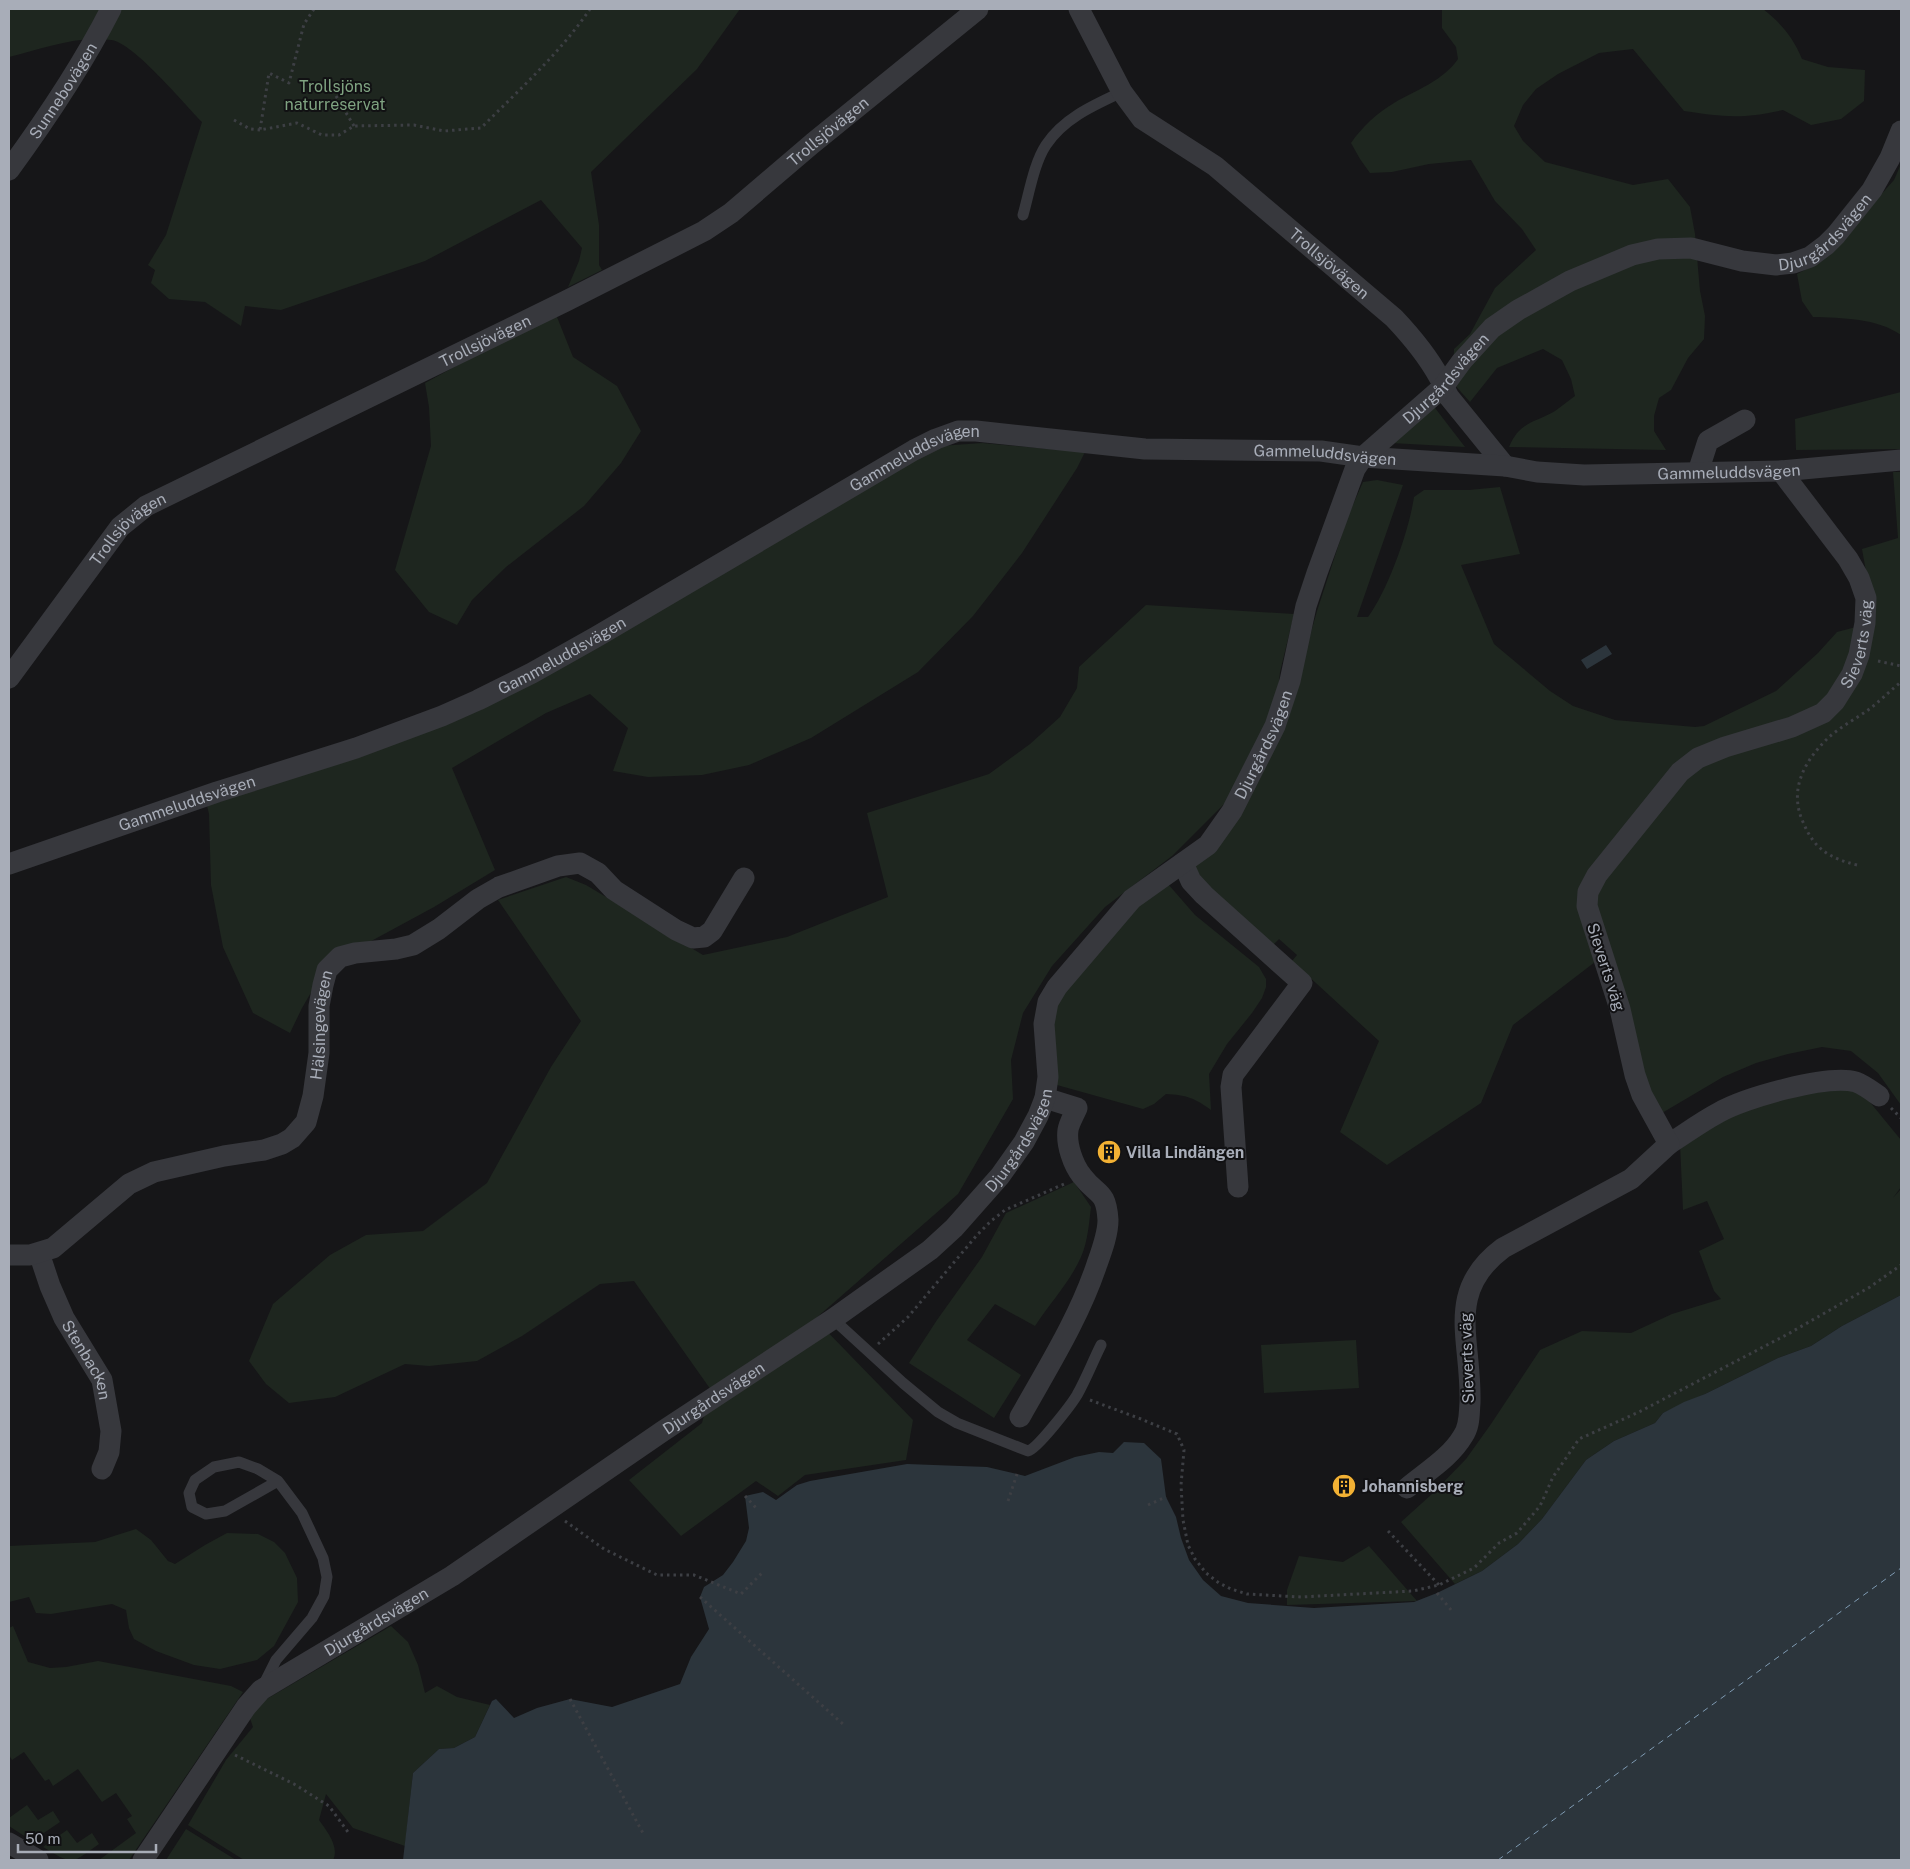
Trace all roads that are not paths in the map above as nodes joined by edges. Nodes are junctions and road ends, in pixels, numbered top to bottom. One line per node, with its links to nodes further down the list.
1 (111, 9): 6 (street, Sunnebovägen)
2 (978, 9): 15 (street, Trollsjövägen)
3 (1079, 9): 4 (street, Trollsjövägen)
4 (1122, 92): 7 (lane); 8 (street, Trollsjövägen)
5 (1901, 131): 8 (street, Djurgårdsvägen)
6 (9, 170)
7 (1023, 215)
8 (1443, 387): 10 (street, Djurgårdsvägen); 12 (street, Trollsjövägen)
9 (1745, 420): 14 (street)
10 (1363, 457): 12 (street, Gammeluddsvägen); 16 (street, Djurgårdsvägen); 17 (street, Gammeluddsvägen)
11 (1901, 460): 13 (street, Gammeluddsvägen)
12 (1505, 466): 14 (street, Gammeluddsvägen)
13 (1781, 470): 14 (street, Gammeluddsvägen); 21 (street, Sieverts väg)
14 (1698, 472)
15 (9, 678)
16 (1183, 863): 20 (street, Djurgårdsvägen); 22 (street)
17 (9, 864)
18 (744, 878): 23 (street, Hälsingevägen)
19 (1879, 1096): 21 (street)
20 (1045, 1098): 25 (street, Djurgårdsvägen); 27 (street)
21 (1669, 1144): 30 (street, Sieverts väg)
22 (1238, 1187)
23 (39, 1253): 24 (street, Hälsingevägen); 28 (street, Stenbacken)
24 (9, 1255)
25 (833, 1319): 26 (lane); 31 (street, Djurgårdsvägen)
26 (1101, 1345)
27 (1020, 1417)
28 (102, 1469)
29 (278, 1482): 29 (lane); 31 (lane)
30 (1407, 1488)
31 (261, 1690): 34 (street, Djurgårdsvägen)
32 (9, 1843): 33 (street)
33 (38, 1860)
34 (143, 1860)

